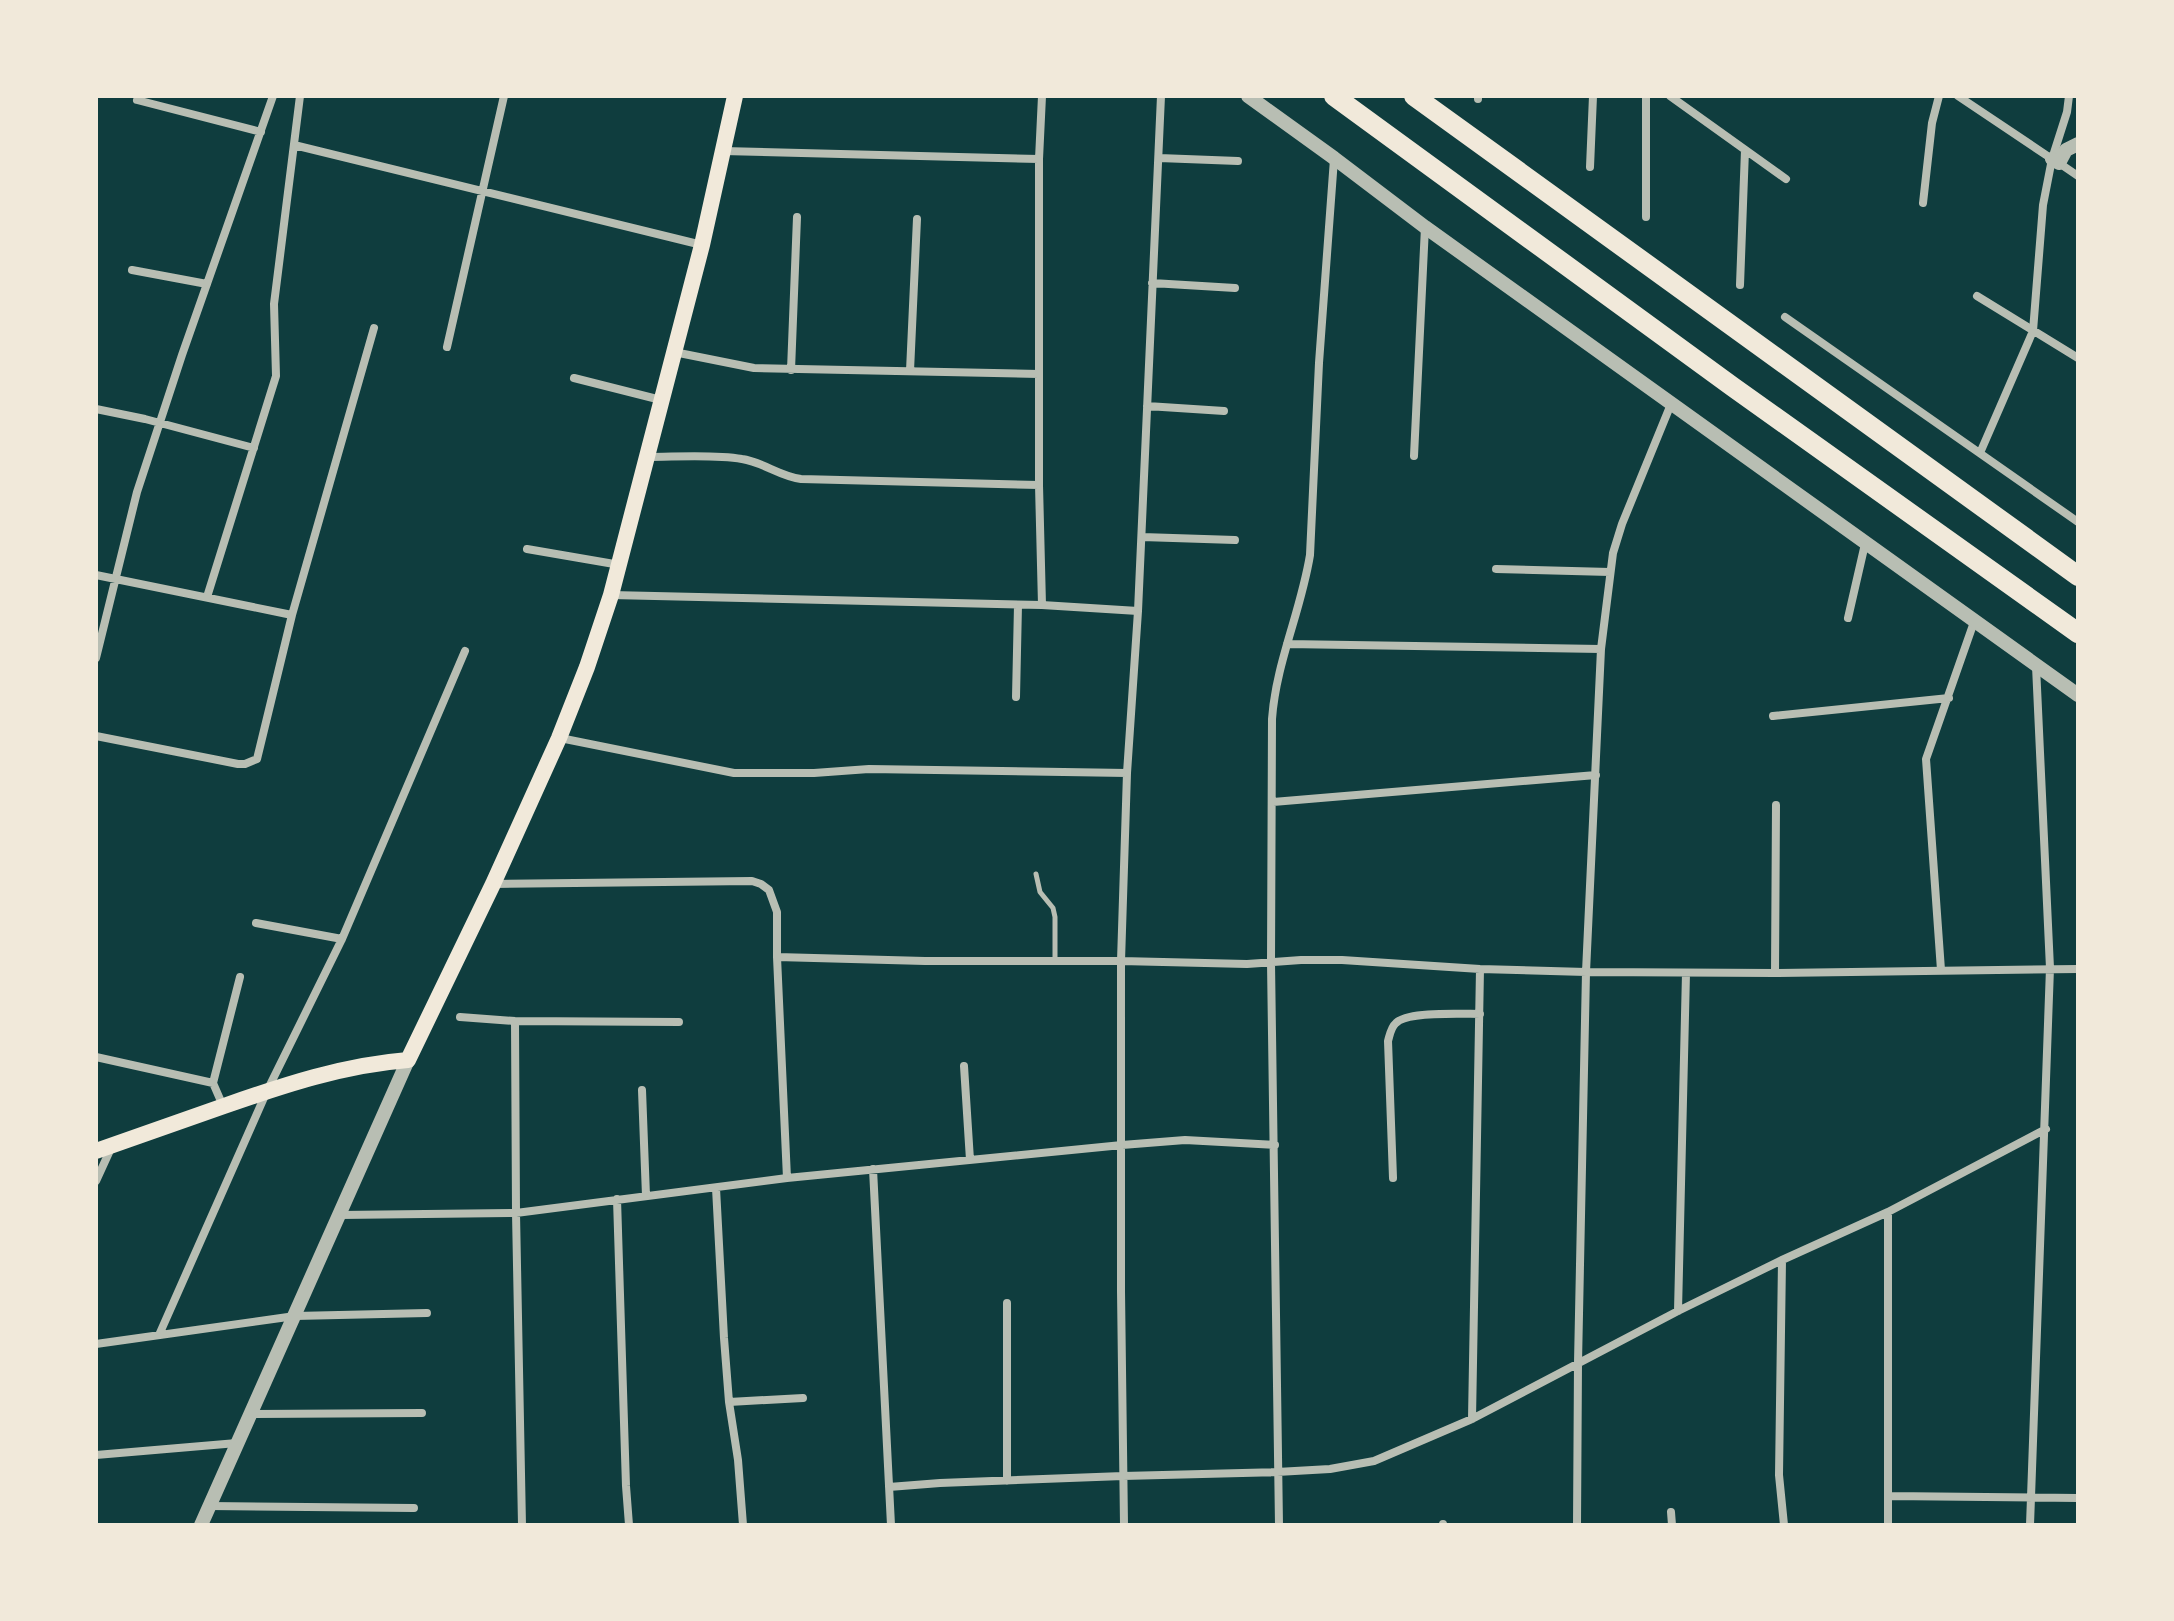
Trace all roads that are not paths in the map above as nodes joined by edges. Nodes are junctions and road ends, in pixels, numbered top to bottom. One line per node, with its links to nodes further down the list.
1 (273, 96): 17 (street)
2 (300, 96): 19 (street)
3 (504, 96): 30 (street)
4 (735, 96): 21 (main road)
5 (1042, 96): 24 (street)
6 (1161, 96): 22 (street)
7 (1248, 96): 23 (street)
8 (1334, 96): 83 (highway)
9 (1414, 96): 73 (highway)
10 (1593, 96): 27 (street)
11 (1646, 96): 33 (street)
12 (1670, 96): 20 (street)
13 (1939, 96): 31 (street)
14 (1958, 96): 26 (street)
15 (2069, 96): 26 (street)
16 (137, 100): 17 (street)
17 (261, 132): 39 (street)
18 (2078, 144): 26 (street)
19 (294, 145): 30 (street); 59 (street)
20 (1745, 150): 29 (street); 40 (street)
21 (723, 151): 24 (street); 36 (main road)
22 (1159, 158): 25 (street); 38 (street)
23 (1334, 158): 35 (street); 84 (street)
24 (1039, 159): 51 (street)
25 (1238, 161)
26 (2055, 161): 28 (street); 45 (street)
27 (1590, 167)
28 (2078, 176)
29 (1786, 179)
30 (483, 193): 36 (street); 46 (street)
31 (1923, 203)
32 (797, 217): 49 (street)
33 (1646, 217)
34 (917, 219): 50 (street)
35 (1425, 227): 54 (street); 61 (street)
36 (702, 245): 47 (main road)
37 (132, 270): 39 (street)
38 (1152, 283): 41 (street); 55 (street)
39 (207, 284): 58 (street)
40 (1740, 285)
41 (1235, 288)
42 (1977, 296): 45 (street)
43 (1785, 317): 60 (street)
44 (374, 328): 80 (street)
45 (2033, 331): 48 (street); 60 (street)
46 (447, 347)
47 (673, 352): 49 (street); 53 (main road)
48 (2078, 358)
49 (791, 370): 50 (street)
50 (910, 371): 51 (street)
51 (1039, 374): 63 (street)
52 (574, 378): 53 (street)
53 (661, 400): 62 (main road)
54 (1671, 404): 67 (street); 71 (street)
55 (1147, 406): 57 (street); 65 (street)
56 (96, 409): 58 (street)
57 (1224, 411)
58 (160, 423): 59 (street); 74 (street)
59 (254, 448): 76 (street)
60 (1980, 453): 64 (street)
61 (1414, 456)
62 (646, 457): 63 (street); 69 (main road)
63 (1039, 485): 78 (street)
64 (2078, 522)
65 (1142, 537): 66 (street); 79 (street)
66 (1235, 540)
67 (1865, 544): 81 (street); 82 (street)
68 (527, 549): 69 (street)
69 (620, 565): 75 (main road)
70 (1496, 569): 71 (street)
71 (1610, 572): 85 (street)
72 (96, 575): 74 (street)
73 (2078, 576)
74 (115, 579): 76 (street); 87 (street)
75 (611, 595): 77 (street); 94 (main road)
76 (207, 597): 80 (street)
77 (1018, 605): 78 (street); 90 (street)
78 (1042, 605): 79 (street)
79 (1138, 611): 95 (street)
80 (292, 615): 93 (street)
81 (1848, 618)
82 (1974, 622): 88 (street); 91 (street)
83 (2078, 633)
84 (1287, 644): 85 (street); 97 (street)
85 (1601, 649): 96 (street)
86 (465, 651): 102 (street)
87 (96, 658)
88 (2036, 666): 89 (street); 107 (street)
89 (2078, 695)
90 (1016, 697)
91 (1949, 698): 92 (street); 110 (street)
92 (1773, 716)
93 (96, 736)
94 (559, 738): 95 (street); 100 (main road)
95 (1127, 773): 105 (street)
96 (1596, 775): 97 (street); 111 (street)
97 (1273, 802): 106 (street)
98 (1776, 805): 113 (street)
99 (1036, 874): 104 (lane)
100 (493, 884): 103 (street); 120 (main road)
101 (256, 923): 102 (street)
102 (342, 939): 124 (street)
103 (777, 957): 104 (street); 132 (street)
104 (1055, 961): 105 (street)
105 (1121, 961): 106 (street); 127 (street)
106 (1271, 963): 108 (street); 128 (street)
107 (2050, 968): 109 (street); 110 (street); 126 (street)
108 (1480, 969): 111 (street); 115 (street)
109 (2078, 969)
110 (1941, 970): 113 (street)
111 (1586, 972): 112 (street); 148 (street)
112 (1686, 973): 113 (street); 143 (street)
113 (1775, 973)
114 (240, 977): 122 (street)
115 (1480, 1014): 133 (street); 153 (street)
116 (460, 1017): 117 (street)
117 (515, 1021): 118 (street); 139 (street)
118 (679, 1022)
119 (96, 1057): 122 (street)
120 (408, 1060): 124 (main road); 140 (street)
121 (964, 1066): 130 (street)
122 (213, 1083): 125 (street)
123 (642, 1090): 136 (street)
124 (267, 1091): 125 (main road); 146 (street)
125 (224, 1106): 129 (main road)
126 (2046, 1129): 138 (street); 161 (street)
127 (1122, 1145): 128 (street); 130 (street); 157 (street)
128 (1275, 1145): 156 (street)
129 (104, 1148): 134 (street)
130 (970, 1160): 131 (street)
131 (873, 1169): 132 (street); 159 (street)
132 (787, 1178): 135 (street)
133 (1393, 1178)
134 (96, 1181)
135 (716, 1188): 136 (street); 150 (street)
136 (646, 1196): 137 (street)
137 (617, 1199): 139 (street); 168 (street)
138 (1888, 1212): 141 (street); 160 (street)
139 (516, 1213): 140 (street); 167 (street)
140 (340, 1215): 145 (street)
141 (1782, 1260): 143 (street); 175 (street)
142 (1007, 1303): 158 (street)
143 (1678, 1311): 148 (street)
144 (427, 1313): 145 (street)
145 (295, 1316): 146 (street); 152 (street)
146 (159, 1335): 147 (street)
147 (96, 1344)
148 (1578, 1363): 153 (street); 173 (street)
149 (803, 1398): 150 (street)
150 (729, 1402): 169 (street)
151 (422, 1413): 152 (street)
152 (250, 1414): 154 (street)
153 (1472, 1419): 156 (street)
154 (237, 1443): 155 (street); 163 (street)
155 (96, 1455)
156 (1277, 1472): 157 (street); 172 (street)
157 (1123, 1476): 158 (street); 171 (street)
158 (1007, 1481): 159 (street)
159 (889, 1487): 170 (street)
160 (1889, 1496): 161 (street); 176 (street)
161 (2031, 1498): 162 (street); 177 (street)
162 (2078, 1498)
163 (209, 1506): 164 (street); 166 (street)
164 (414, 1508)
165 (1671, 1512): 174 (street)
166 (201, 1525)
167 (522, 1525)
168 (629, 1525)
169 (743, 1525)
170 (891, 1525)
171 (1124, 1525)
172 (1279, 1525)
173 (1577, 1525)
174 (1672, 1525)
175 (1784, 1525)
176 (1888, 1525)
177 (2030, 1525)

